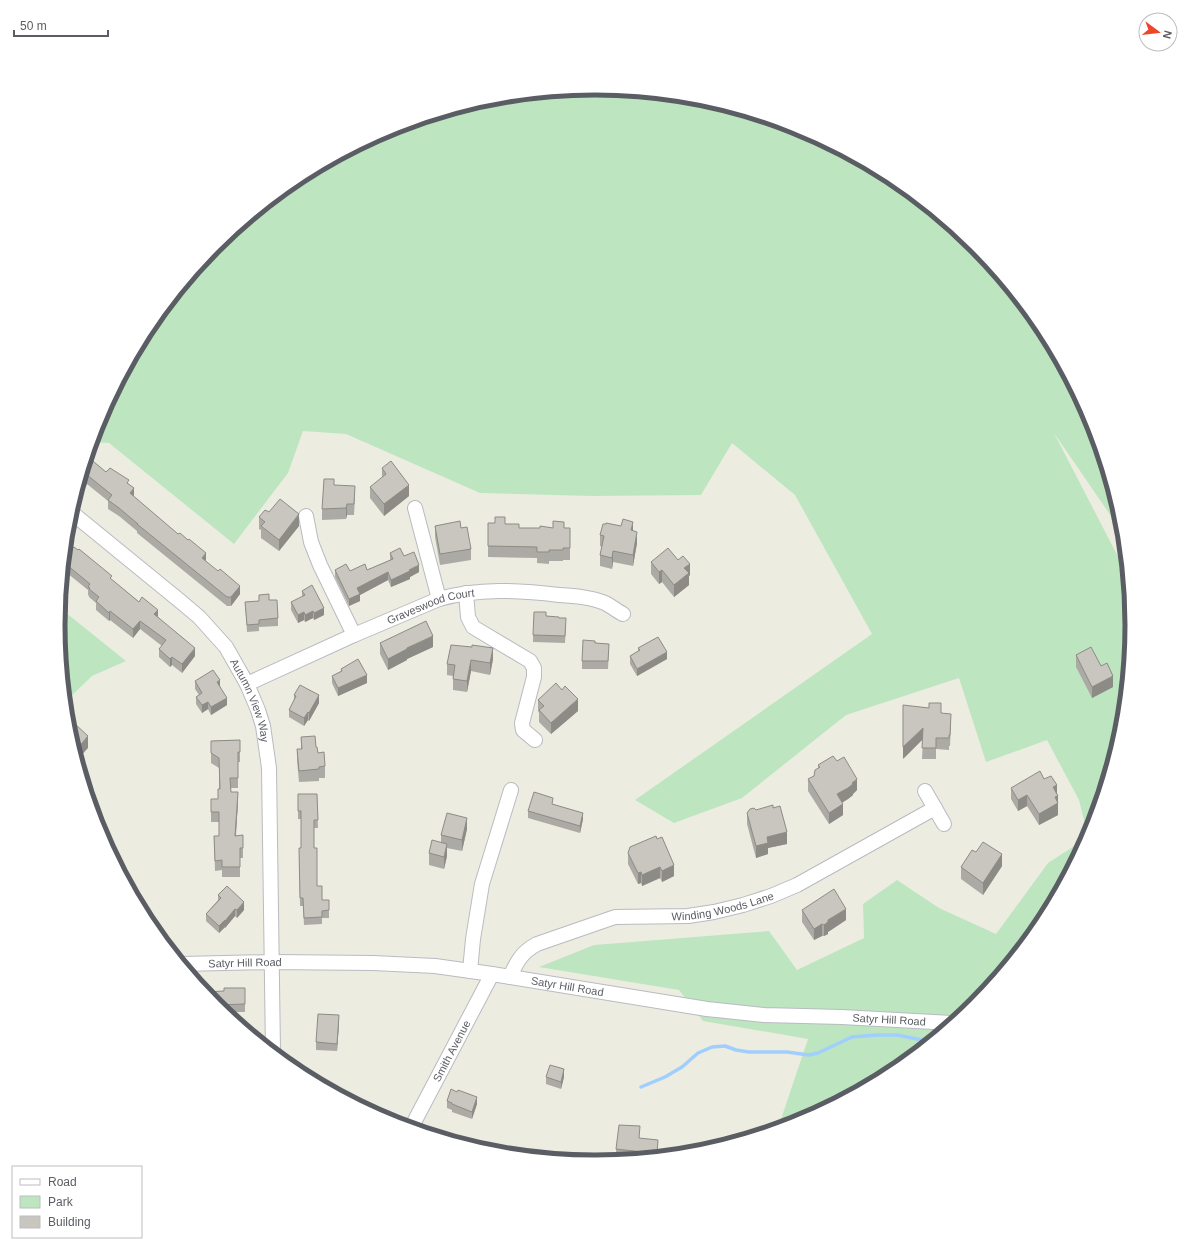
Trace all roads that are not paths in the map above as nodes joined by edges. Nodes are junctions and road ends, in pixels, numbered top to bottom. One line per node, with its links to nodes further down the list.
1 (415, 508): 5 (street)
2 (76, 516): 8 (street, Autumn View Way)
3 (306, 516): 7 (street)
4 (466, 593): 5 (street, Graveswood Court); 6 (street, Graveswood Court); 9 (street)
5 (439, 599): 7 (street, Graveswood Court)
6 (623, 614)
7 (354, 635): 8 (street, Graveswood Court)
8 (247, 684): 14 (street, Autumn View Way)
9 (535, 740)
10 (511, 790): 16 (street)
11 (925, 791): 12 (street)
12 (935, 808): 13 (street); 18 (street, Winding Woods Lane)
13 (944, 824)
14 (272, 962): 15 (street, Satyr Hill Road); 16 (street, Satyr Hill Road); 20 (street, Autumn View Way)
15 (188, 964)
16 (470, 971): 17 (street, Satyr Hill Road)
17 (492, 974): 18 (street, Satyr Hill Road); 21 (street, Smith Avenue)
18 (510, 976): 19 (street, Satyr Hill Road)
19 (944, 1023)
20 (273, 1046)
21 (414, 1123)

